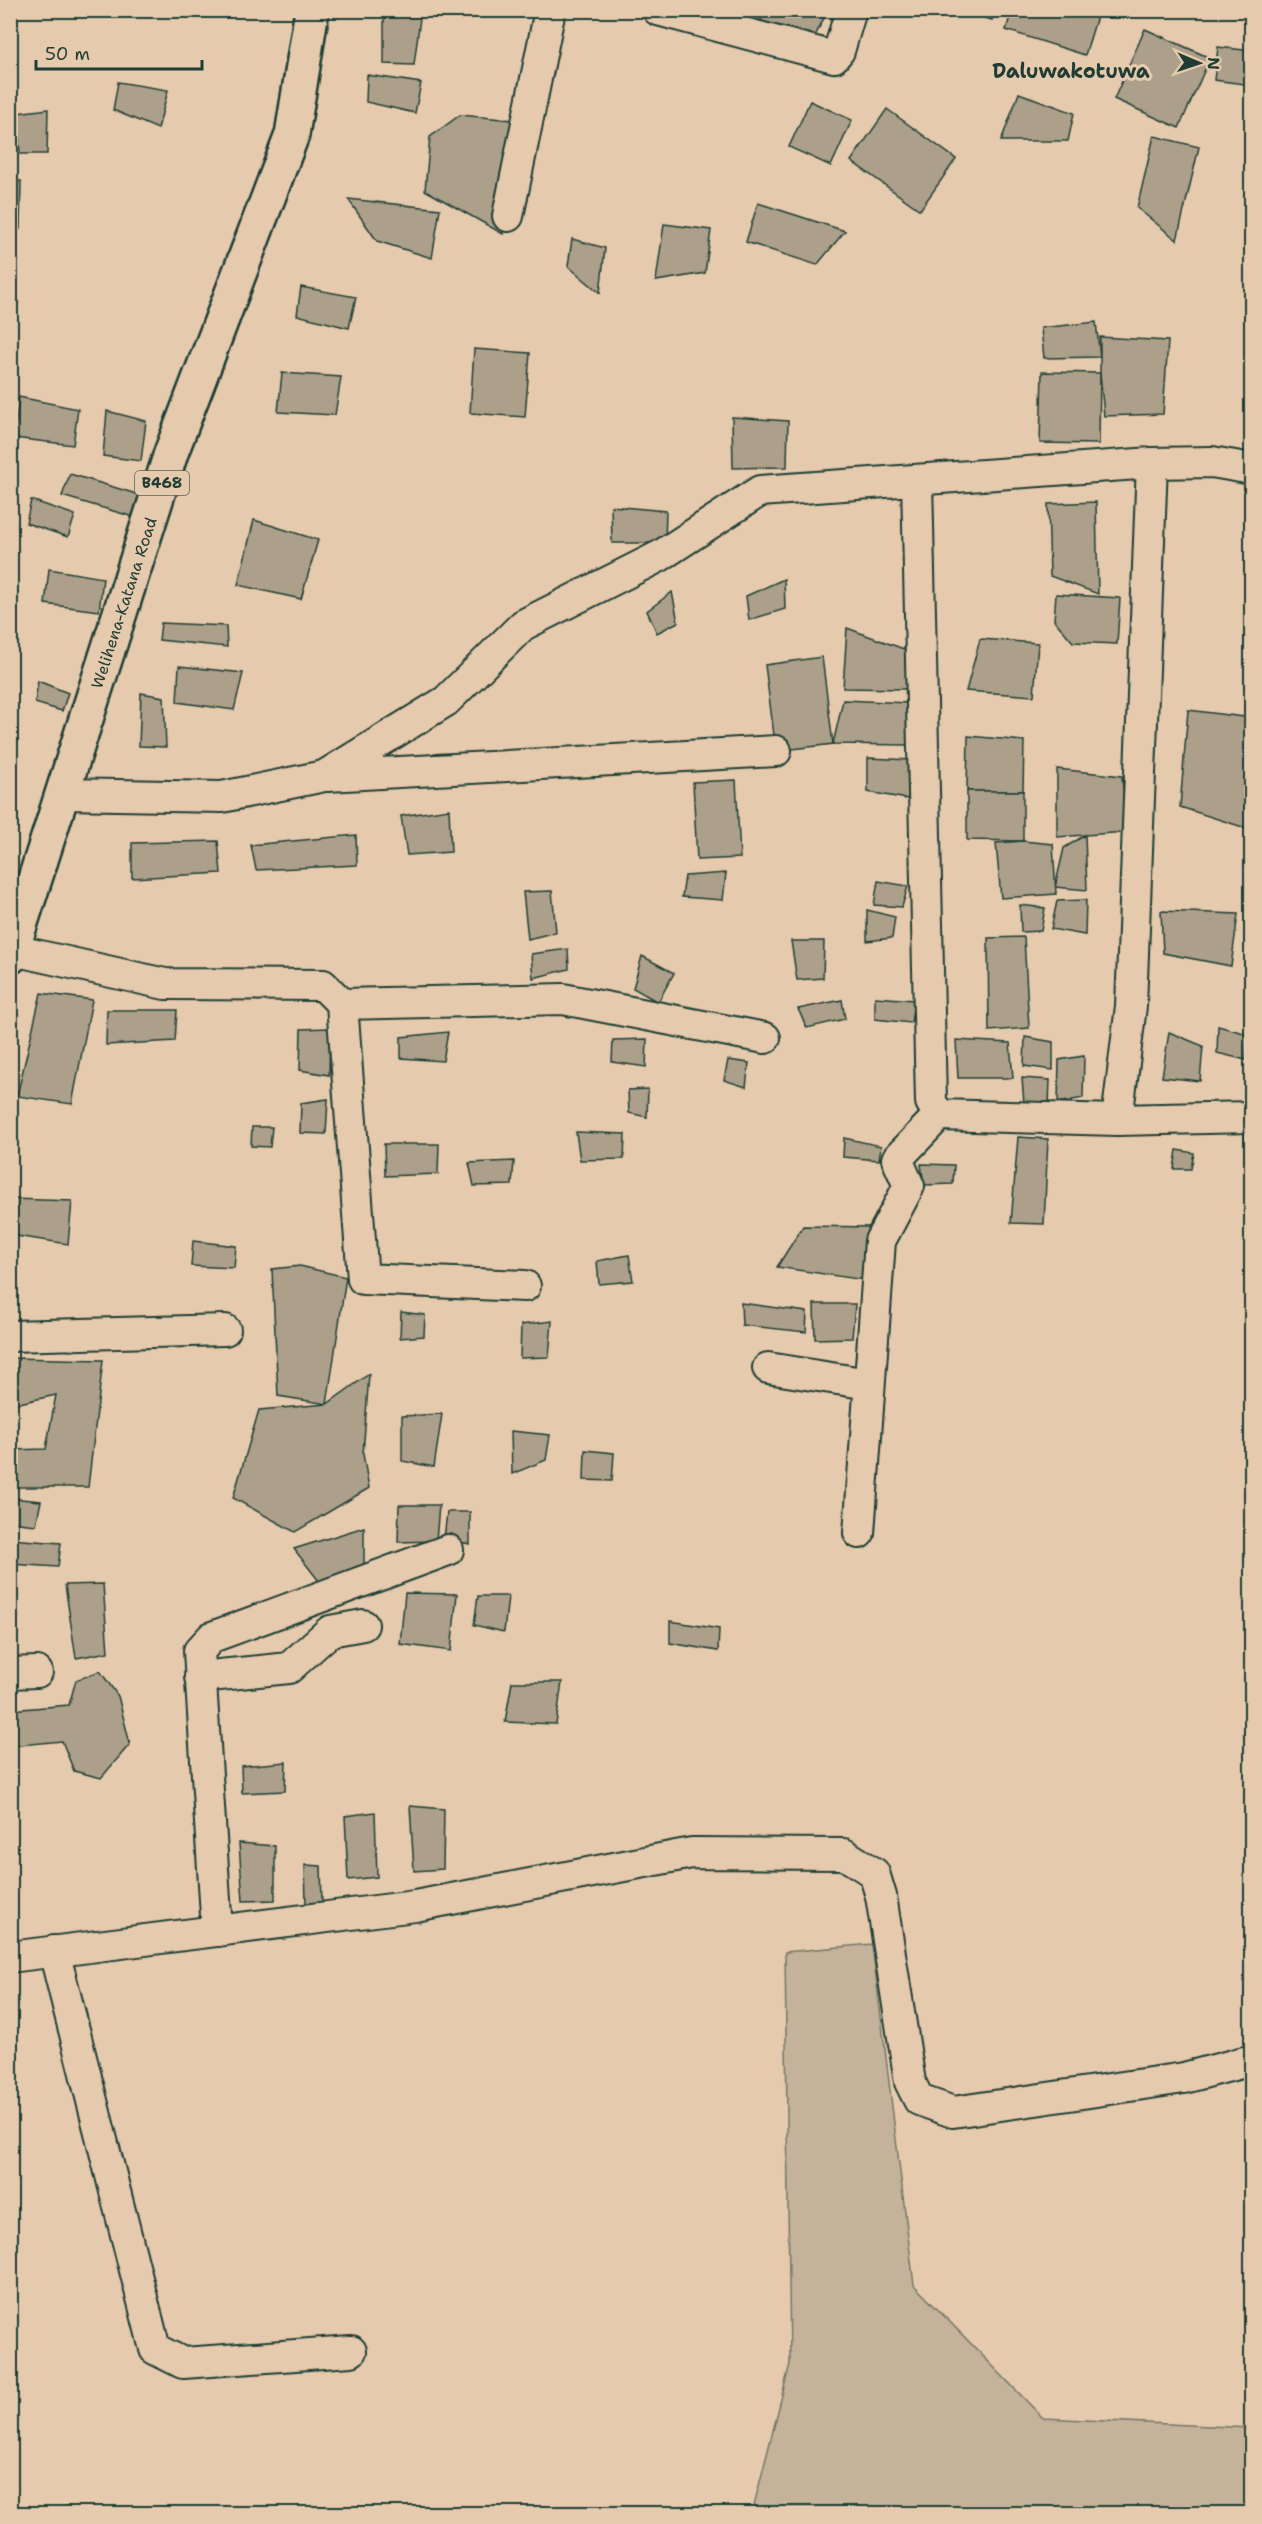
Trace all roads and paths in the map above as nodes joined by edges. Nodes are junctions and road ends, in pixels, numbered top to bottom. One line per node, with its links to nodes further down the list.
1 (312, 10): 11 (main road, Welihena-Katana Road / B468)
2 (550, 10): 5 (street)
3 (658, 10): 4 (street)
4 (851, 10)
5 (508, 216)
6 (1152, 463): 7 (street); 8 (street); 17 (street)
7 (1251, 469)
8 (917, 481): 10 (street); 15 (street)
9 (776, 751): 10 (street)
10 (324, 776): 11 (street)
11 (64, 794): 12 (main road, Welihena-Katana Road / B468)
12 (12, 954): 13 (street)
13 (342, 1004): 14 (street); 18 (street)
14 (765, 1038)
15 (939, 1115): 17 (street); 22 (street)
16 (1251, 1117): 17 (street)
17 (1117, 1120)
18 (525, 1286)
19 (225, 1330): 20 (street)
20 (10, 1336)
21 (768, 1368): 22 (street)
22 (869, 1384): 23 (street)
23 (859, 1533)
24 (448, 1550): 26 (street)
25 (363, 1626): 26 (street)
26 (200, 1677): 27 (street)
27 (217, 1931): 28 (street); 30 (street)
28 (54, 1951): 29 (street); 31 (street)
29 (10, 1957)
30 (1251, 2060)
31 (351, 2350)

